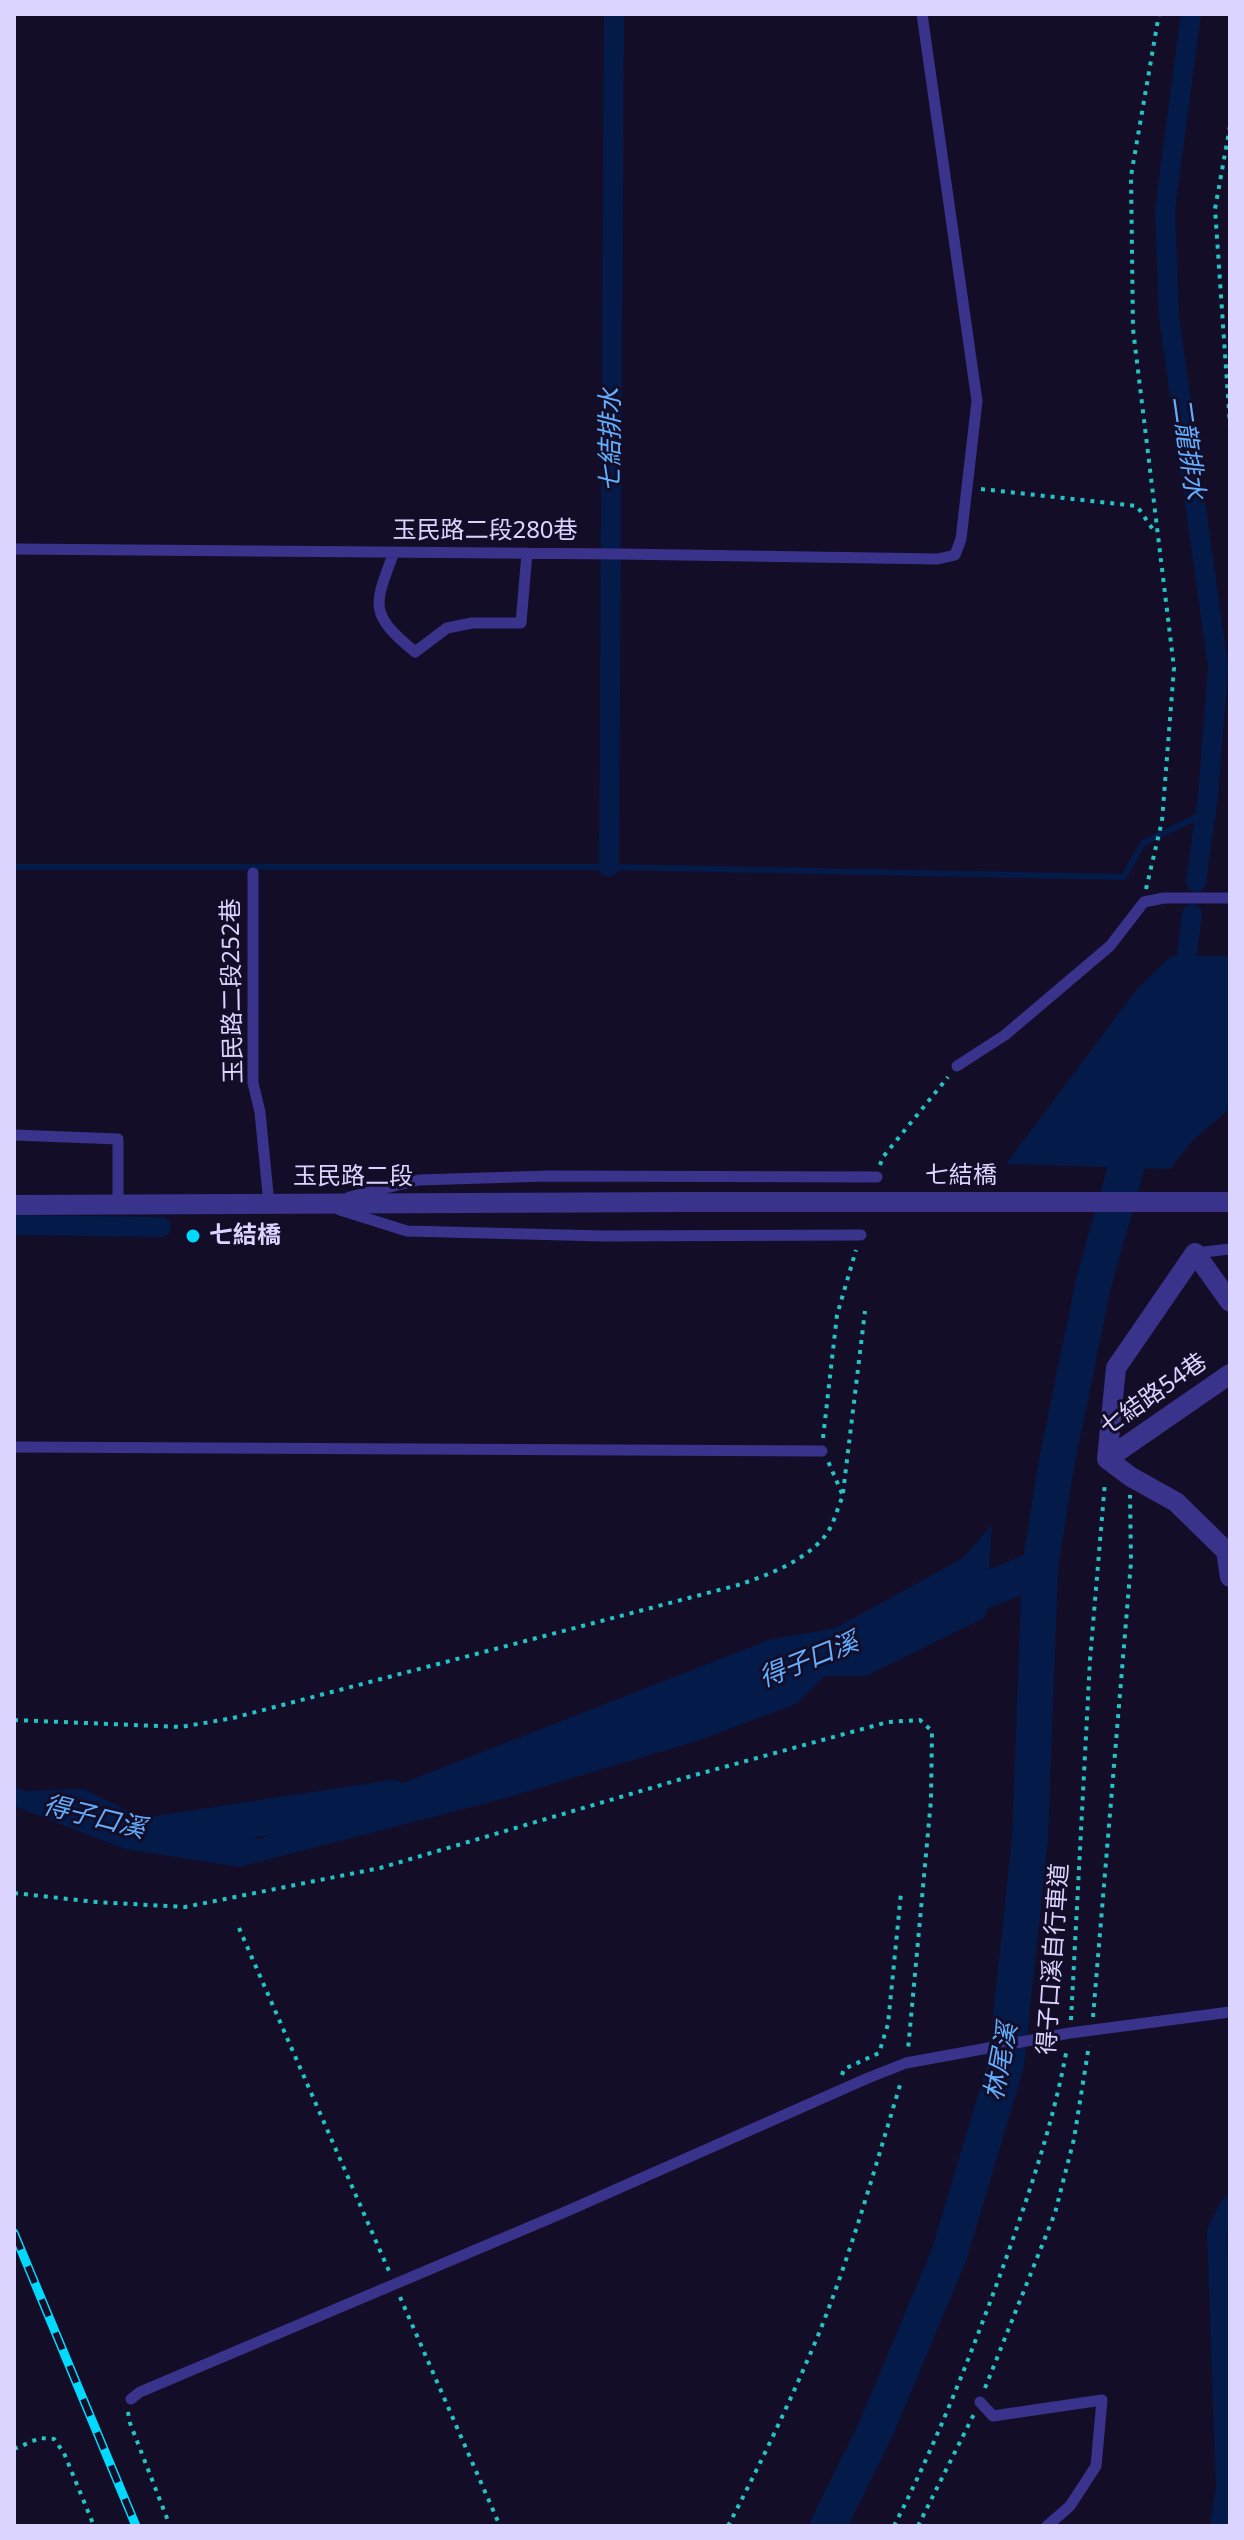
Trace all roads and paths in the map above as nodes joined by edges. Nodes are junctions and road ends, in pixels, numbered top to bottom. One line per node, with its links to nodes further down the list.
1 (922, 14): 5 (lane)
2 (1159, 14): 6 (path)
3 (1230, 126): 4 (path)
4 (1230, 426)
5 (966, 488): 6 (path); 9 (lane, 玉民路二段280巷)
6 (1156, 533): 12 (path)
7 (14, 549): 8 (lane, 玉民路二段280巷)
8 (394, 552): 9 (lane, 玉民路二段280巷); 9 (lane)
9 (527, 553)
10 (253, 873): 19 (lane, 玉民路二段252巷)
11 (1230, 898): 12 (lane)
12 (1144, 902): 13 (lane)
13 (957, 1066)
14 (14, 1135): 21 (lane)
15 (877, 1177): 18 (lane)
16 (692, 1202): 17 (street, 七結橋, bridge); 18 (street, 玉民路二段)
17 (1230, 1202)
18 (321, 1203): 19 (street, 玉民路二段); 22 (lane)
19 (269, 1204): 21 (street, 玉民路二段)
20 (14, 1205): 21 (street, 玉民路二段)
21 (118, 1206)
22 (861, 1235)
23 (1230, 1249): 24 (lane)
24 (1195, 1253): 25 (street); 30 (street)
25 (1230, 1302)
26 (865, 1311): 32 (path)
27 (1230, 1374): 30 (street, 七結路54巷)
28 (14, 1447): 29 (lane)
29 (822, 1451): 32 (path)
30 (1107, 1459): 31 (street); 40 (path, 得子口溪自行車道)
31 (1131, 1477): 33 (street); 39 (path)
32 (843, 1496): 34 (path)
33 (1230, 1577)
34 (14, 1720)
35 (14, 1893): 41 (path)
36 (901, 1893): 42 (path)
37 (239, 1928): 43 (path)
38 (1230, 2012): 39 (lane)
39 (1091, 2029): 40 (lane); 45 (path)
40 (1070, 2033): 41 (lane); 51 (path, 得子口溪自行車道)
41 (906, 2063): 43 (lane); 50 (path)
42 (829, 2080)
43 (394, 2282): 44 (lane); 49 (path)
44 (131, 2399): 48 (path)
45 (980, 2402): 52 (path); 53 (lane)
46 (14, 2449): 47 (path)
47 (94, 2526)
48 (170, 2526)
49 (500, 2526)
50 (728, 2526)
51 (894, 2526)
52 (918, 2526)
53 (1047, 2526)

